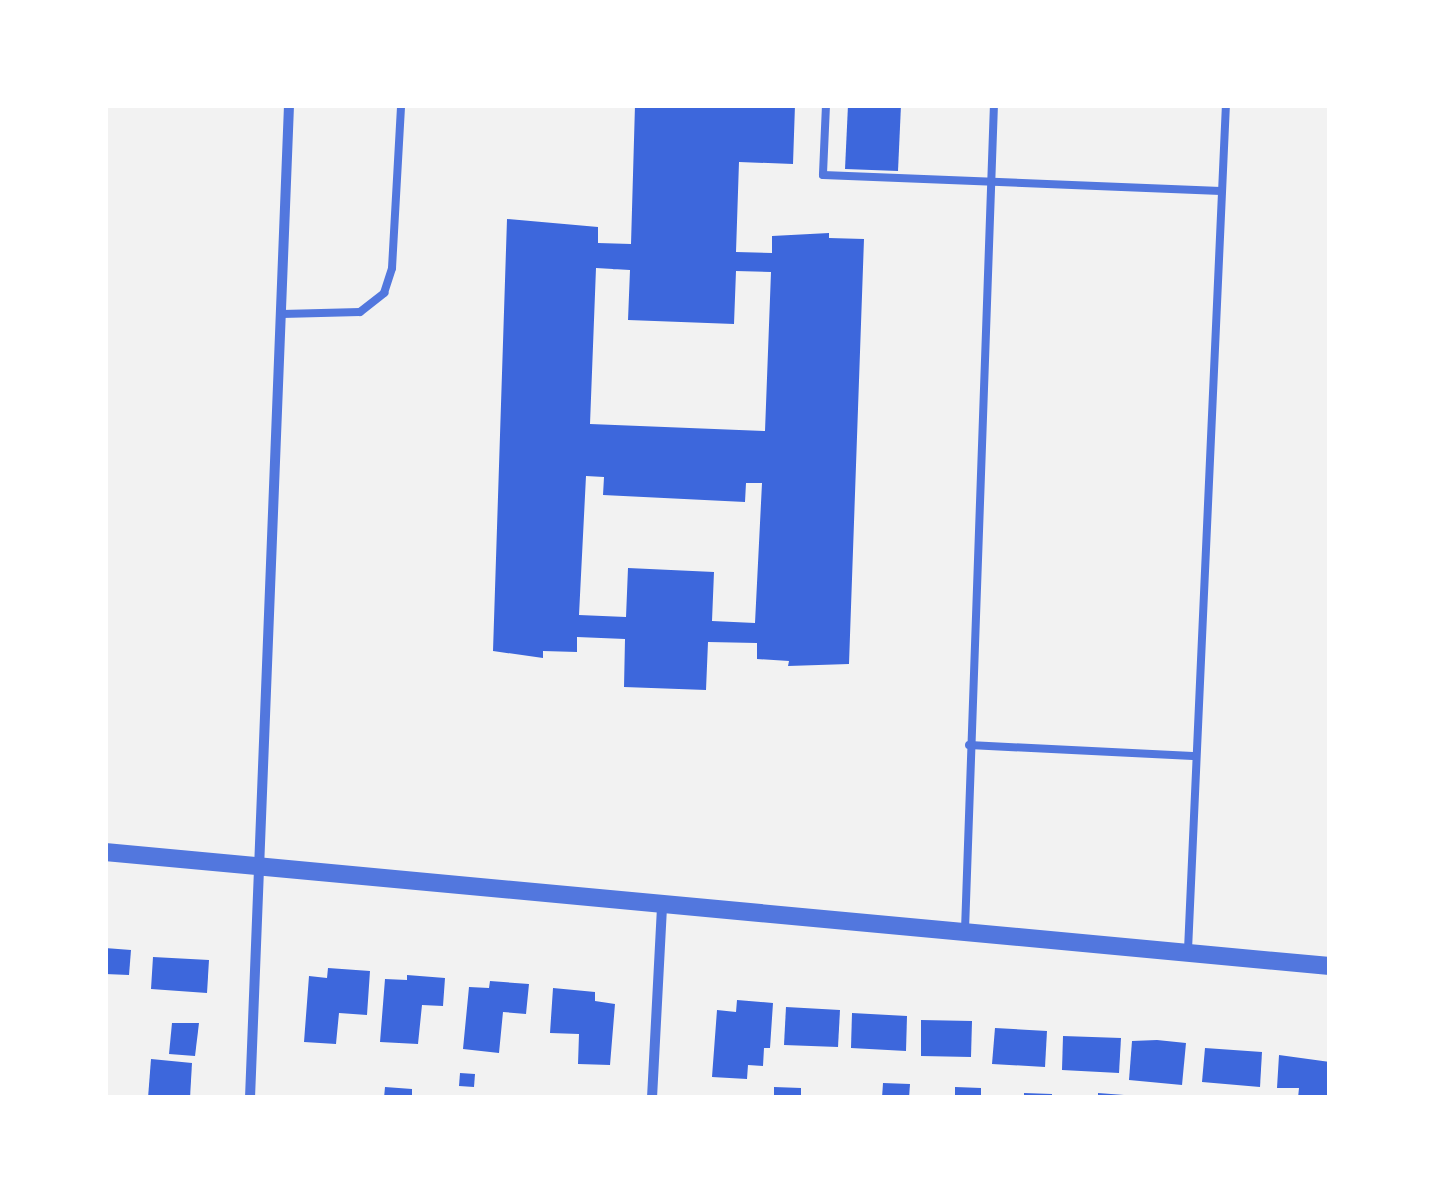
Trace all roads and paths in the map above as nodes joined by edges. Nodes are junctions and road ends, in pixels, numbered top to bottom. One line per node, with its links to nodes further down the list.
1 (289, 105): 8 (street)
2 (401, 105): 8 (lane)
3 (826, 105): 6 (lane)
4 (994, 105): 6 (lane)
5 (1226, 105): 7 (lane)
6 (991, 182): 7 (lane); 9 (lane)
7 (1222, 191): 10 (lane)
8 (282, 314): 12 (street)
9 (968, 745): 10 (lane); 14 (lane)
10 (1193, 756): 15 (lane)
11 (105, 852): 12 (street)
12 (263, 865): 13 (street); 17 (street)
13 (662, 906): 14 (street); 18 (street)
14 (965, 933): 15 (street)
15 (1188, 953): 16 (street)
16 (1330, 966)
17 (250, 1098)
18 (652, 1098)

